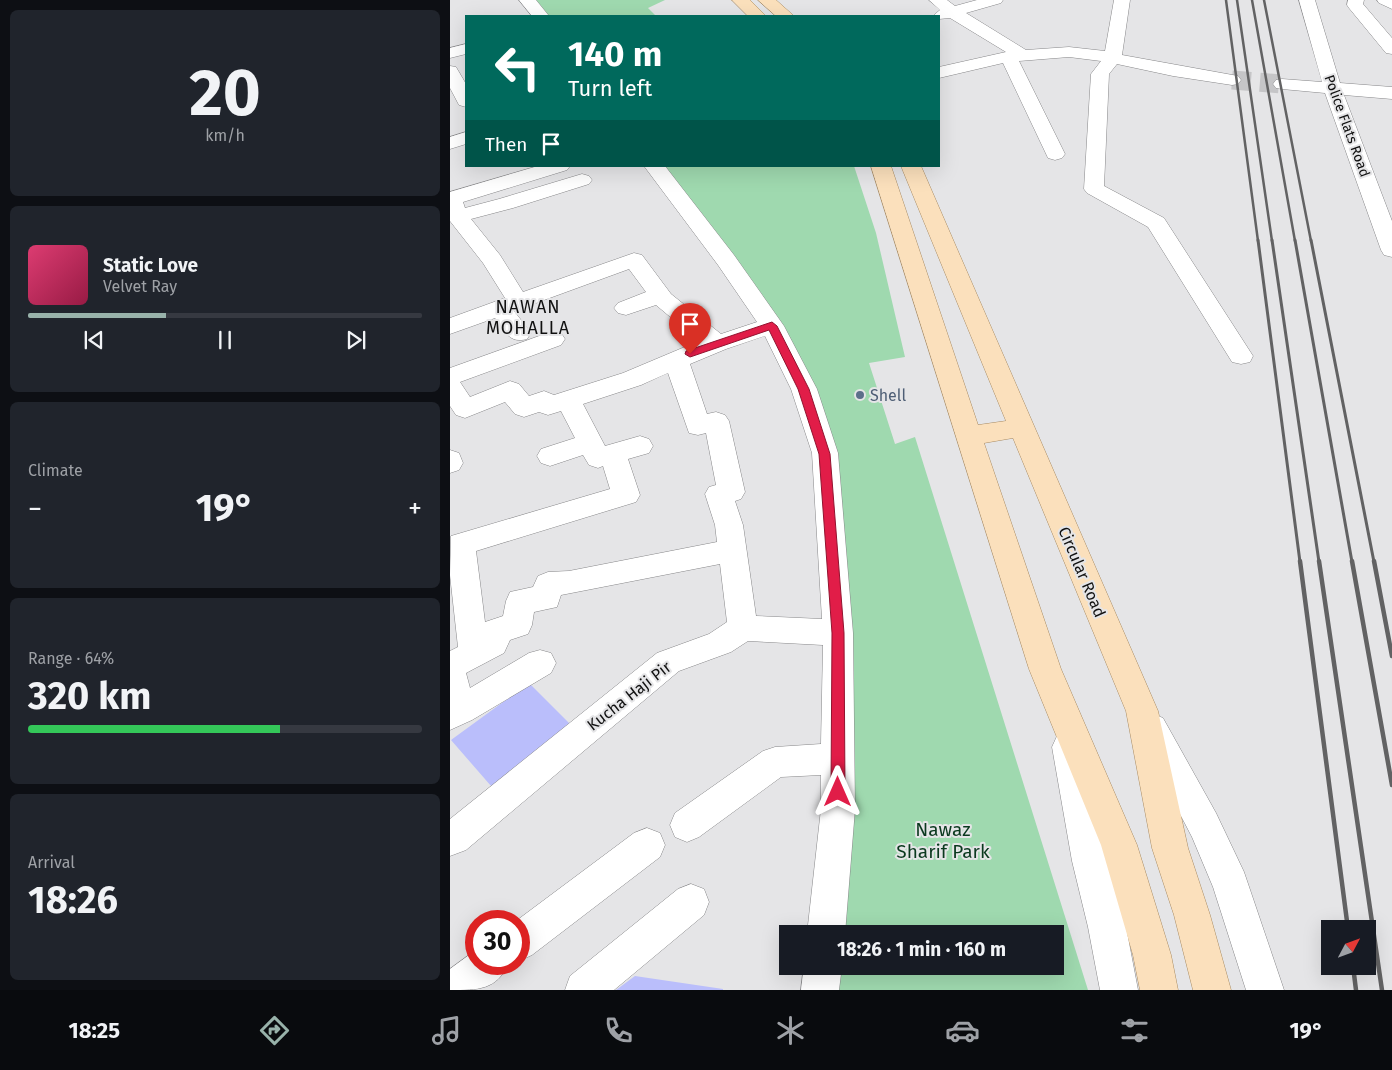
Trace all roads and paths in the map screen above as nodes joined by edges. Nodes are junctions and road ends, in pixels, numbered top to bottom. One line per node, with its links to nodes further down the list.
1 (527, 0): 12 (street)
2 (740, 0): 13 (main road)
3 (766, 0): 14 (main road)
4 (937, 0): 11 (street)
5 (995, 0): 11 (street)
6 (1122, 0): 19 (street)
7 (1308, 0): 24 (street, Police Flats Road)
8 (1356, 0): 16 (street)
9 (1385, 0): 10 (street)
10 (1392, 4)
11 (945, 14): 18 (street)
12 (540, 15)
13 (757, 15)
14 (785, 15)
15 (465, 49): 17 (street)
16 (1392, 50)
17 (450, 53)
18 (1016, 57): 19 (street); 21 (street); 30 (street)
19 (1113, 57): 22 (street); 47 (street)
20 (450, 71): 26 (street)
21 (940, 73)
22 (1232, 80)
23 (1282, 84): 24 (street)
24 (1332, 88): 25 (street); 36 (street, Police Flats Road)
25 (1387, 92): 27 (street)
26 (459, 96)
27 (1392, 108)
28 (465, 138): 29 (street)
29 (450, 143)
30 (1055, 154)
31 (557, 167): 37 (street)
32 (655, 167): 43 (street)
33 (881, 167): 54 (main road)
34 (912, 167): 53 (main road, Circular Road)
35 (582, 180): 37 (street)
36 (1383, 199): 38 (street, Police Flats Road)
37 (453, 205): 40 (street)
38 (1392, 250)
39 (660, 295): 40 (street); 41 (street); 46 (street)
40 (508, 304): 42 (street); 44 (street)
41 (626, 308)
42 (450, 326)
43 (772, 326): 46 (street); 60 (street)
44 (519, 333)
45 (553, 338): 49 (street)
46 (717, 343): 48 (street)
47 (1241, 356)
48 (676, 359): 51 (street); 58 (street)
49 (450, 376)
50 (450, 386): 52 (street)
51 (568, 400): 52 (street); 56 (street)
52 (457, 412)
53 (1021, 428): 54 (main road); 65 (main road, Circular Road)
54 (969, 436): 64 (main road)
55 (640, 446): 56 (street)
56 (602, 449): 57 (street); 61 (street)
57 (550, 456)
58 (733, 550): 59 (street); 61 (street)
59 (743, 628): 60 (street); 69 (street, Kucha Haji Pir)
60 (838, 633): 67 (street)
61 (462, 660)
62 (540, 663): 66 (street)
63 (450, 673): 66 (street)
64 (1062, 710): 79 (street); 80 (main road)
65 (1142, 711): 81 (main road, Circular Road); 82 (street)
66 (456, 713)
67 (838, 759): 68 (street); 72 (street)
68 (687, 825)
69 (450, 839)
70 (647, 846): 73 (street)
71 (691, 902): 77 (street)
72 (827, 925)
73 (530, 934)
74 (474, 975): 76 (street)
75 (822, 975): 78 (street)
76 (454, 990)
77 (584, 990)
78 (820, 990)
79 (1119, 990)
80 (1159, 990)
81 (1212, 990)
82 (1265, 990)

